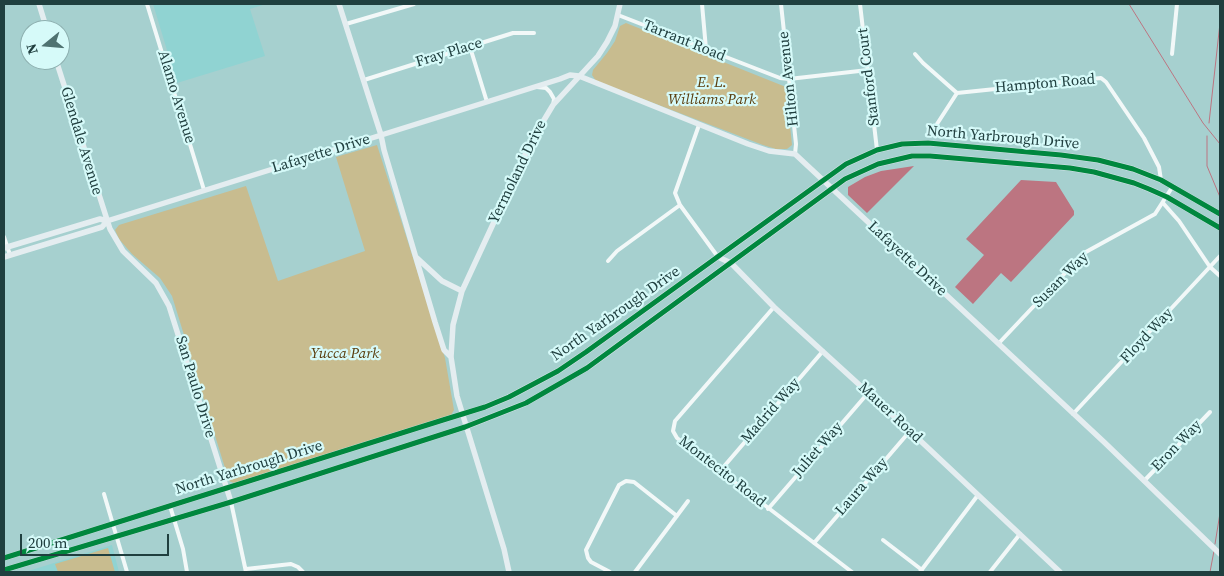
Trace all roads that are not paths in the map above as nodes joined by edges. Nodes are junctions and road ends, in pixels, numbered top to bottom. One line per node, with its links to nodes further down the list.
1 (39, 4): 11 (street)
2 (147, 4): 36 (street, Alamo Avenue)
3 (340, 4): 12 (street)
4 (414, 4): 12 (street)
5 (620, 4): 10 (street, Yermoland Drive)
6 (702, 4): 15 (street)
7 (780, 4): 21 (street, Hilton Avenue)
8 (860, 4): 19 (street, Stanford Court)
9 (1177, 4): 17 (street)
10 (618, 15): 15 (street, Tarrant Road); 20 (street, Yermoland Drive)
11 (44, 20)
12 (346, 24): 22 (street)
13 (534, 33): 14 (street, Fray Place)
14 (470, 47): 22 (street, Fray Place); 25 (street)
15 (706, 49): 21 (street, Tarrant Road)
16 (915, 54): 24 (street)
17 (1172, 54)
18 (59, 70): 40 (street, Glendale Avenue)
19 (868, 70): 21 (street, Tarrant Road); 30 (street, Stanford Court)
20 (579, 76): 23 (street, Lafayette Drive); 26 (street, Yermoland Drive); 28 (street)
21 (789, 79): 31 (street, Hilton Avenue)
22 (364, 80): 29 (street)
23 (535, 87): 25 (street, Lafayette Drive); 26 (street)
24 (957, 93): 27 (street); 33 (street, Hampton Road)
25 (487, 102): 29 (street, Lafayette Drive)
26 (553, 105): 52 (street, Yermoland Drive)
27 (937, 124)
28 (699, 125): 31 (street); 38 (street)
29 (381, 135): 36 (street, Lafayette Drive); 47 (street)
30 (877, 150): 32 (main road, North Yarbrough Drive); 33 (main road, North Yarbrough Drive)
31 (795, 154): 32 (street, Lafayette Drive)
32 (822, 180): 35 (street, Lafayette Drive); 46 (main road, North Yarbrough Drive)
33 (1161, 180): 34 (main road, North Yarbrough Drive)
34 (1173, 186): 37 (street, Susan Way); 39 (main road, North Yarbrough Drive)
35 (832, 189): 37 (main road, North Yarbrough Drive); 49 (main road, North Yarbrough Drive); 54 (street, Lafayette Drive)
36 (204, 190): 40 (street, Lafayette Drive)
37 (1165, 200): 41 (main road, North Yarbrough Drive); 50 (street); 54 (street, Susan Way)
38 (680, 205): 46 (street); 48 (street)
39 (1220, 214)
40 (106, 221): 43 (street, Lafayette Drive); 44 (street, Lafayette Drive); 69 (street, San Paulo Drive)
41 (1220, 228)
42 (4, 236): 43 (street)
43 (5, 248): 44 (street)
44 (7, 256)
45 (1220, 256): 50 (street, Floyd Way)
46 (718, 257): 49 (street, Mauer Road); 57 (main road, North Yarbrough Drive)
47 (417, 258): 52 (street); 56 (street)
48 (608, 261)
49 (731, 263): 53 (street, Mauer Road); 58 (main road, North Yarbrough Drive)
50 (1210, 267): 51 (street); 62 (street, Floyd Way)
51 (1220, 276)
52 (462, 291): 56 (street, Yermoland Drive)
53 (774, 307): 55 (street, Mauer Road); 66 (street, Montecito Road)
54 (999, 344): 62 (street, Lafayette Drive)
55 (823, 351): 59 (street, Mauer Road); 66 (street, Madrid Way)
56 (451, 357): 61 (street)
57 (540, 381): 58 (main road); 61 (main road, North Yarbrough Drive)
58 (546, 392): 63 (main road, North Yarbrough Drive)
59 (868, 392): 64 (street, Mauer Road); 75 (street, Juliet Way)
60 (1210, 412): 67 (street, Eron Way)
61 (462, 414): 63 (street); 65 (main road, North Yarbrough Drive)
62 (1073, 414): 67 (street, Lafayette Drive)
63 (465, 428): 68 (main road, North Yarbrough Drive); 91 (street)
64 (910, 431): 71 (street, Mauer Road); 82 (street, Laura Way)
65 (287, 469): 68 (main road); 69 (main road, North Yarbrough Drive)
66 (720, 471): 75 (street, Montecito Road)
67 (1144, 481): 83 (street, Lafayette Drive)
68 (291, 482): 73 (main road, North Yarbrough Drive)
69 (226, 488): 73 (street, San Paulo Drive); 74 (main road, North Yarbrough Drive)
70 (104, 494): 78 (street)
71 (978, 495): 79 (street, Mauer Road); 87 (street)
72 (688, 501): 76 (street)
73 (231, 502): 77 (main road, North Yarbrough Drive); 86 (street, San Paulo Drive)
74 (170, 506): 77 (street); 78 (main road, North Yarbrough Drive)
75 (768, 509): 82 (street, Montecito Road)
76 (677, 516): 92 (street); 93 (street)
77 (174, 519): 80 (main road, North Yarbrough Drive); 89 (street)
78 (114, 523): 80 (street); 84 (main road, North Yarbrough Drive)
79 (1020, 534): 95 (street); 96 (street, Mauer Road)
80 (118, 535): 85 (main road, North Yarbrough Drive); 88 (street)
81 (883, 540): 87 (street)
82 (814, 543): 94 (street, Montecito Road)
83 (1220, 554)
84 (4, 558)
85 (4, 570)
86 (246, 571): 90 (street)
87 (921, 571)
88 (127, 572)
89 (186, 572)
90 (303, 572)
91 (509, 572)
92 (610, 572)
93 (635, 572)
94 (852, 572)
95 (990, 572)
96 (1060, 572)

